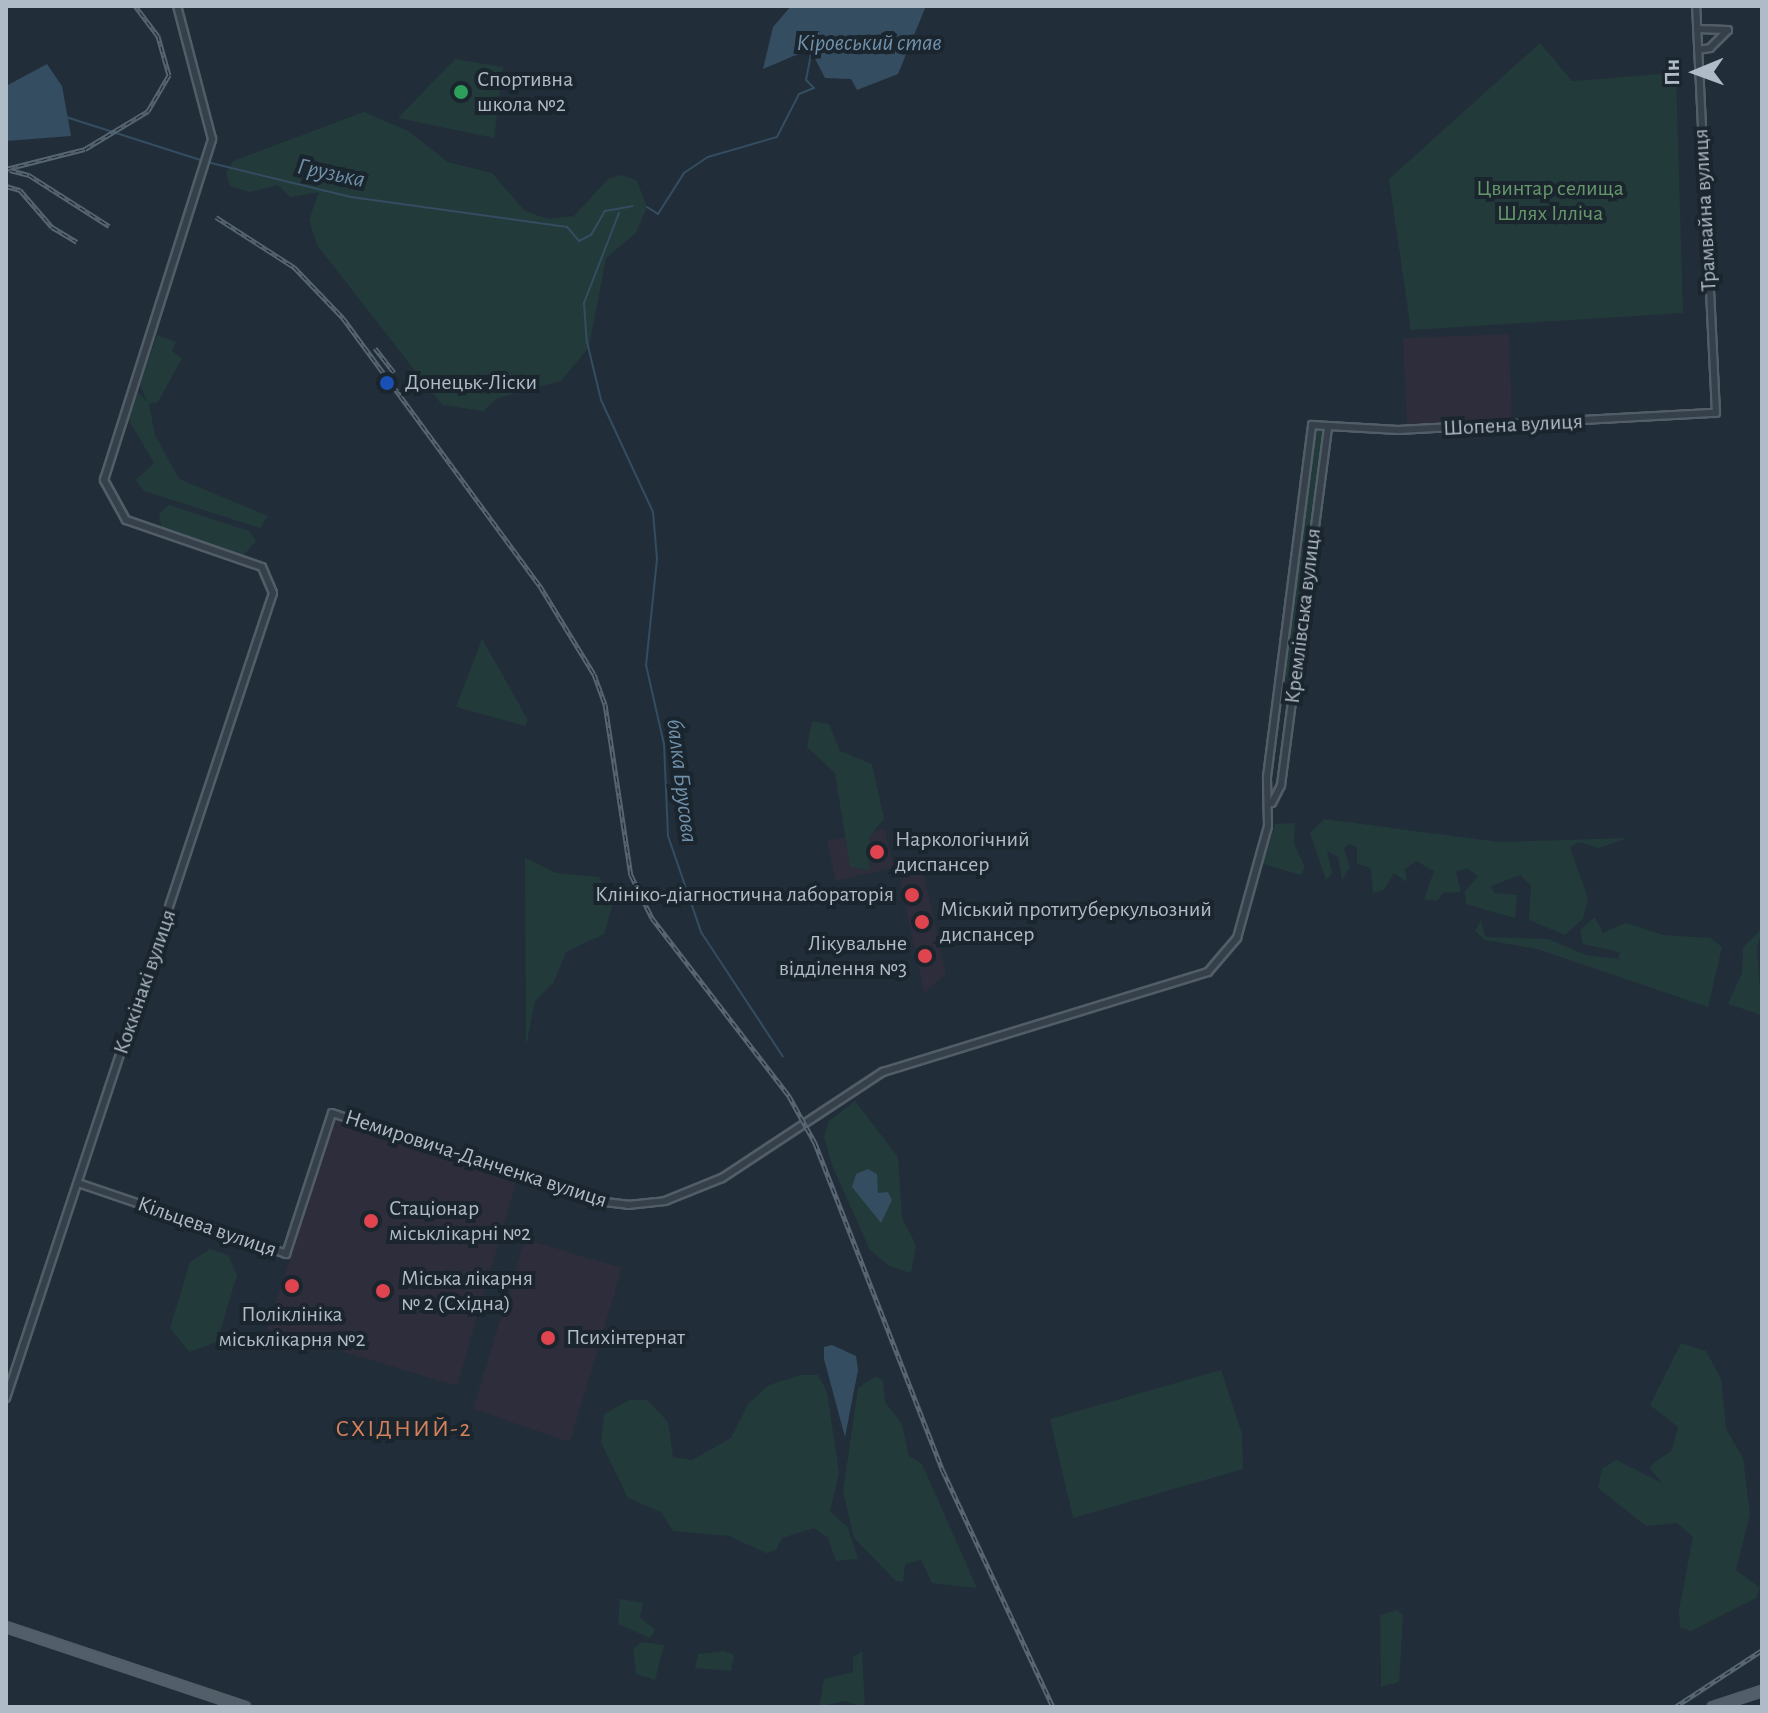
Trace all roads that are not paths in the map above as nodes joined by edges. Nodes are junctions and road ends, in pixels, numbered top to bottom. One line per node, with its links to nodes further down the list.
1 (177, 6): 11 (street, Коккінакі вулиця)
2 (1696, 6): 3 (street, Трамвайна вулиця)
3 (1697, 29): 4 (street, Трамвайна вулиця); 4 (street)
4 (1698, 50): 5 (street, Трамвайна вулиця)
5 (1716, 413): 7 (street, Шопена вулиця)
6 (1312, 425): 7 (street, Шопена вулиця); 8 (street, Кремлівська вулиця)
7 (1328, 426): 8 (street, Кремлівська вулиця)
8 (1272, 803): 9 (street, Кремлівська вулиця)
9 (1208, 972): 10 (street, Немировича-Данченка вулиця)
10 (332, 1113): 11 (street, Кільцева вулиця)
11 (78, 1183): 12 (street, Коккінакі вулиця)
12 (6, 1398)
13 (6, 1627): 15 (main road)
14 (1762, 1691): 16 (main road)
15 (245, 1707)
16 (1713, 1707)

